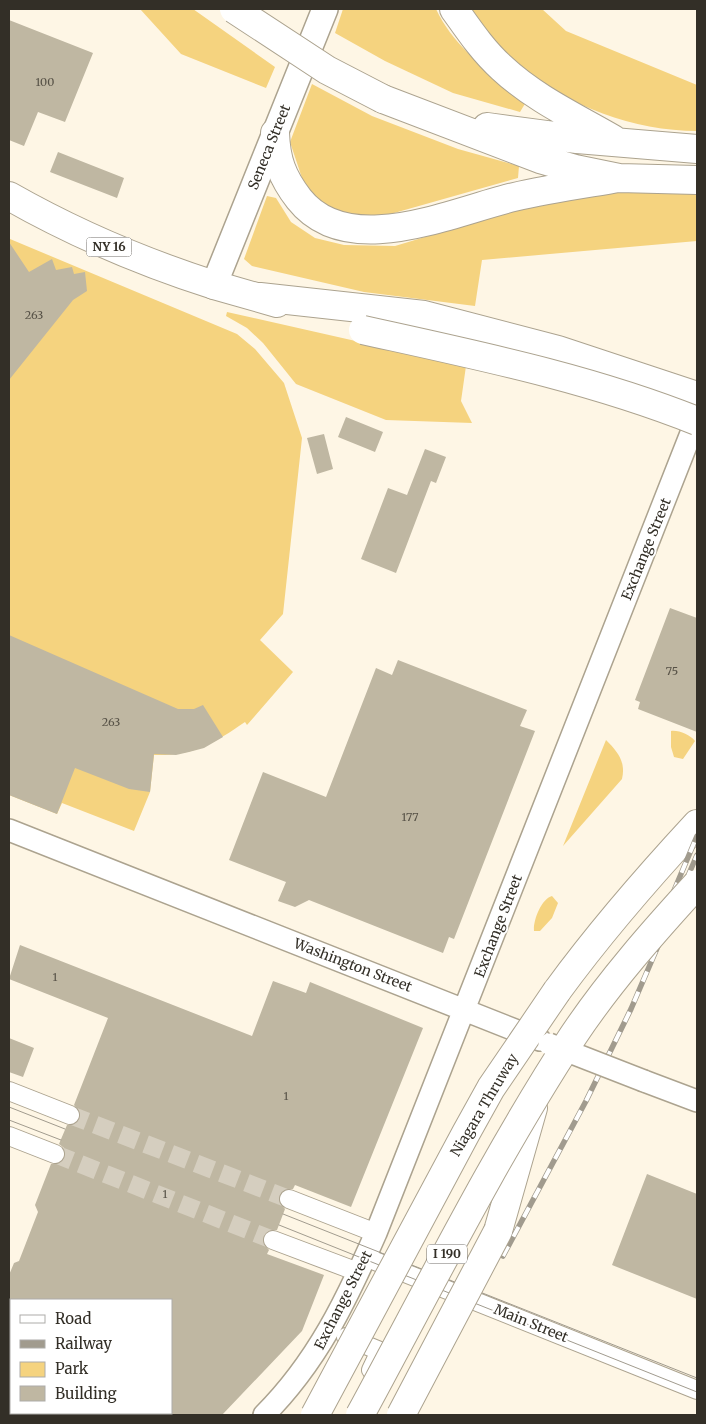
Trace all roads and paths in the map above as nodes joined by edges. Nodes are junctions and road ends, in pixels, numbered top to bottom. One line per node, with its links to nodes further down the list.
1 (234, 9): 4 (highway, bridge)
2 (324, 9): 5 (main road, Seneca Street)
3 (454, 9): 6 (highway)
4 (451, 123): 6 (highway); 8 (highway)
5 (275, 133): 8 (highway); 11 (main road, Seneca Street)
6 (621, 144): 7 (highway)
7 (697, 149)
8 (619, 178): 9 (highway)
9 (697, 180)
10 (9, 196): 11 (highway, NY 16)
11 (214, 285): 12 (highway)
12 (260, 297): 13 (highway); 14 (highway, bridge)
13 (697, 396)
14 (697, 420): 18 (street, Exchange Street)
15 (697, 824): 32 (highway, Niagara Thruway / I 190, bridge)
16 (10, 835): 18 (street, Washington Street)
17 (697, 884): 20 (highway, I 190, bridge)
18 (465, 1009): 21 (street, Washington Street, bridge); 27 (street, Exchange Street)
19 (9, 1091): 22 (street)
20 (537, 1095): 34 (highway, I 190, bridge); 35 (highway, bridge)
21 (697, 1101)
22 (70, 1115)
23 (9, 1136): 24 (street)
24 (55, 1154)
25 (289, 1199): 27 (street, Main Street)
26 (273, 1240): 27 (street, Main Street)
27 (367, 1253): 28 (street, Main Street); 29 (street, Main Street); 30 (street, Exchange Street)
28 (697, 1377)
29 (697, 1390)
30 (264, 1415)
31 (302, 1415): 33 (street)
32 (315, 1415)
33 (348, 1415)
34 (360, 1415)
35 (401, 1415)

